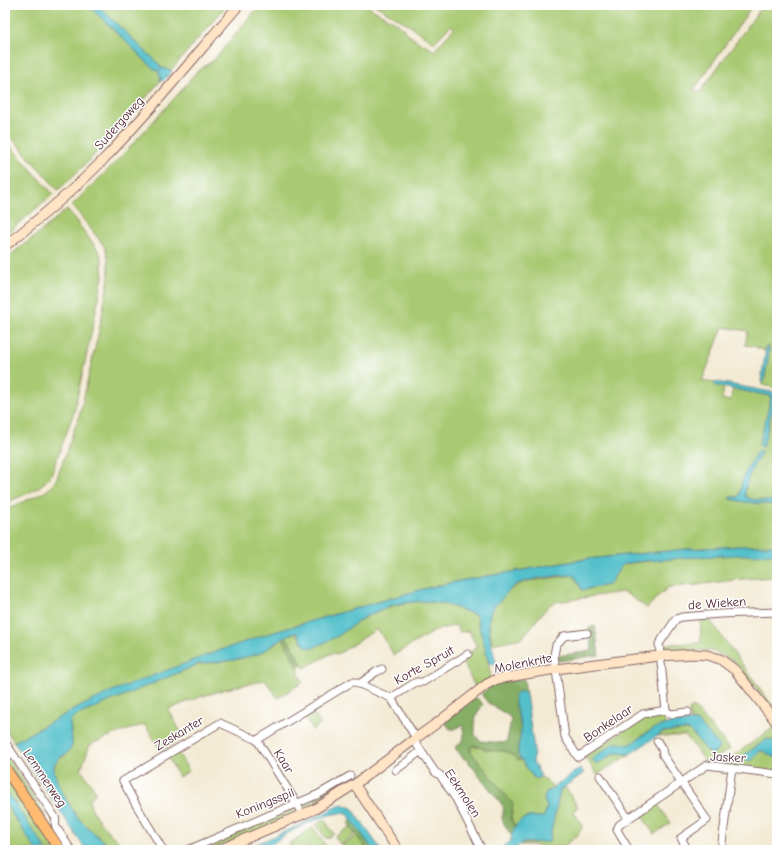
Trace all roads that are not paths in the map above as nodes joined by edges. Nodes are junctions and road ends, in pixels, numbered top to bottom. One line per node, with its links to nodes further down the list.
1 (239, 5): 2 (street, Sudergoweg)
2 (5, 246)
3 (777, 612): 6 (street, de Wieken)
4 (587, 633): 8 (street)
5 (468, 654): 10 (street, Korte Spruit)
6 (659, 656): 8 (street, Molenkrite); 11 (street); 13 (street, Molenkrite)
7 (382, 669): 9 (street)
8 (556, 669): 11 (street, Bonkelaar); 14 (street, Molenkrite)
9 (359, 684): 10 (street); 15 (street)
10 (391, 698): 14 (street)
11 (666, 710): 12 (street)
12 (688, 712)
13 (776, 720)
14 (415, 739): 18 (street, Eekmolen); 26 (street, Molenkrite)
15 (257, 740): 27 (street, Kaar); 32 (street, Zeskanter)
16 (657, 741): 25 (street)
17 (5, 742): 31 (street, Lemmerweg)
18 (421, 751): 21 (street); 36 (street, Eekmolen)
19 (5, 768): 30 (main road)
20 (732, 768): 22 (street, Jasker); 25 (street, Jasker); 39 (street)
21 (396, 770)
22 (777, 774)
23 (350, 776): 27 (street, Koningsspil)
24 (600, 776): 29 (street)
25 (682, 783): 29 (street, Jasker); 38 (street)
26 (355, 784): 28 (street, Koningsspil); 35 (street)
27 (297, 804): 28 (street, Kaar); 33 (street, Koningsspil)
28 (302, 815): 34 (street, Koningsspil)
29 (628, 818): 37 (street, Jasker)
30 (60, 850)
31 (71, 850)
32 (163, 850)
33 (188, 850)
34 (219, 850)
35 (398, 850)
36 (482, 850)
37 (629, 850)
38 (688, 850)
39 (721, 850)

